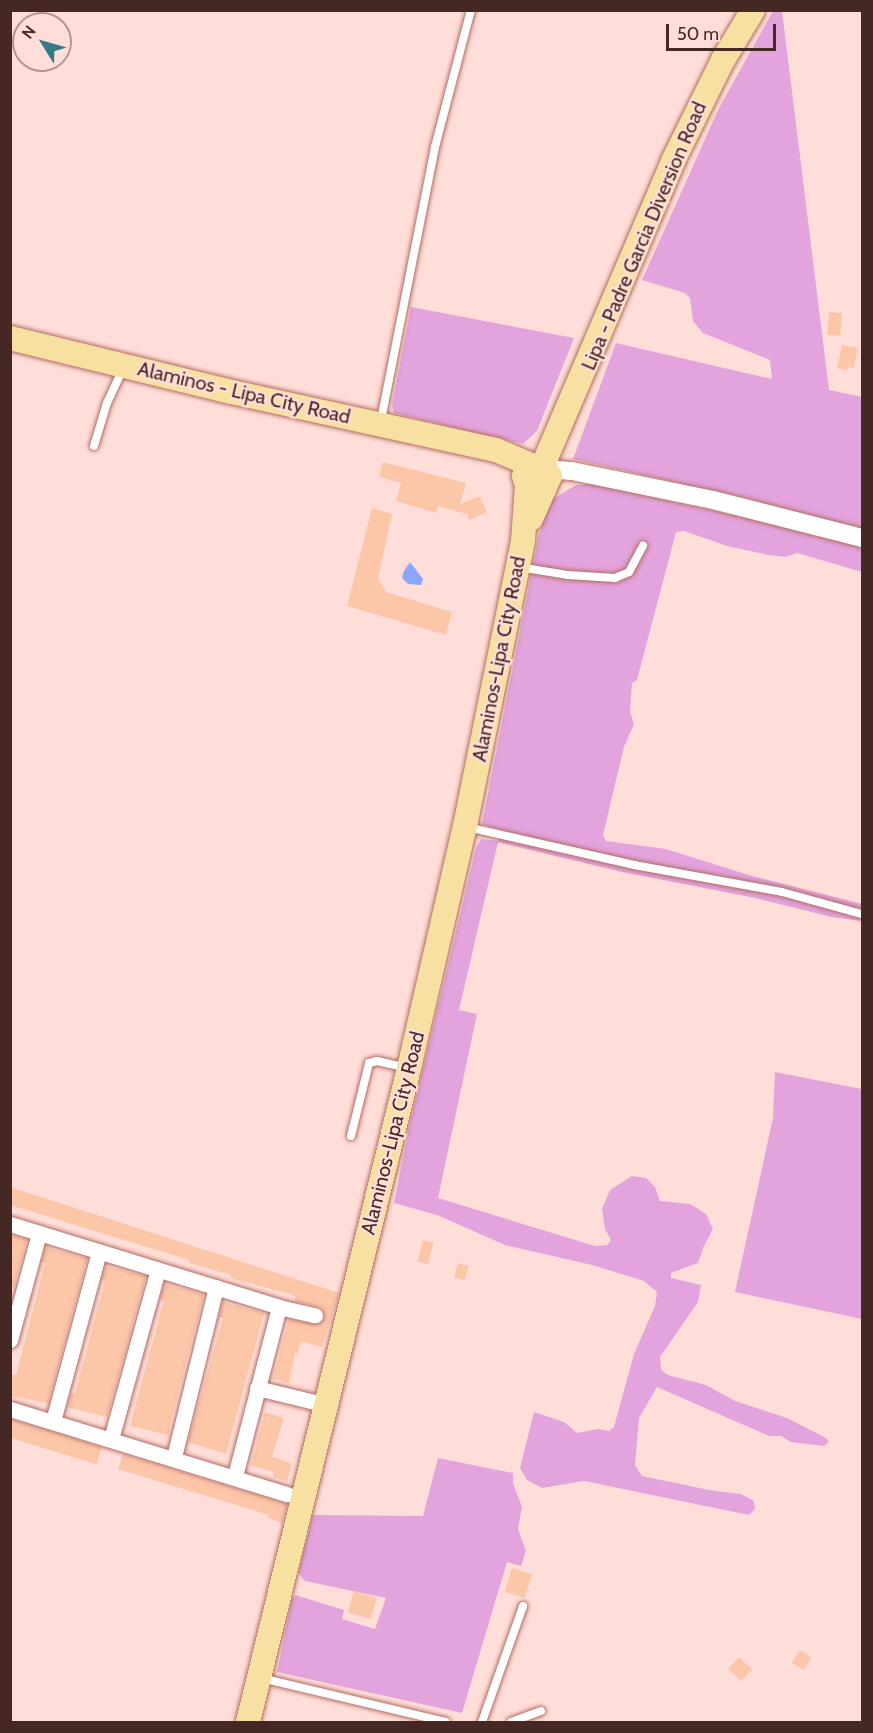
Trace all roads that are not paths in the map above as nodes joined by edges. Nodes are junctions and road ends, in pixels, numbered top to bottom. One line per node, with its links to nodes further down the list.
1 (471, 10): 5 (lane)
2 (753, 10): 7 (main road, Lipa - Padre Garcia Diversion Road)
3 (10, 338): 4 (main road, Alaminos - Lipa City Road)
4 (125, 364): 5 (main road, Alaminos - Lipa City Road); 6 (lane)
5 (380, 425): 7 (main road, Alaminos - Lipa City Road)
6 (94, 446)
7 (538, 477): 8 (street); 10 (main road, Alaminos-Lipa City Road)
8 (862, 538)
9 (643, 546): 10 (lane)
10 (518, 567): 11 (main road, Alaminos-Lipa City Road)
11 (465, 826): 12 (lane); 13 (main road, Alaminos-Lipa City Road)
12 (862, 914)
13 (409, 1068): 14 (lane); 24 (main road, Alaminos-Lipa City Road)
14 (351, 1136)
15 (10, 1224): 16 (street)
16 (39, 1233): 17 (street); 22 (street)
17 (99, 1251): 18 (street); 26 (street)
18 (158, 1270): 19 (street); 27 (street)
19 (216, 1287): 20 (street); 28 (street)
20 (279, 1307): 21 (street); 23 (street)
21 (315, 1315)
22 (10, 1340)
23 (257, 1388): 24 (street); 29 (street)
24 (327, 1405): 32 (main road, Alaminos-Lipa City Road)
25 (10, 1408): 26 (street)
26 (53, 1421): 27 (street)
27 (111, 1439): 28 (street)
28 (174, 1458): 29 (street)
29 (235, 1476): 30 (street)
30 (287, 1494)
31 (523, 1606): 36 (lane)
32 (259, 1677): 34 (main road, Alaminos-Lipa City Road); 35 (lane)
33 (541, 1711): 37 (lane)
34 (248, 1722)
35 (446, 1722)
36 (482, 1722)
37 (511, 1722)

